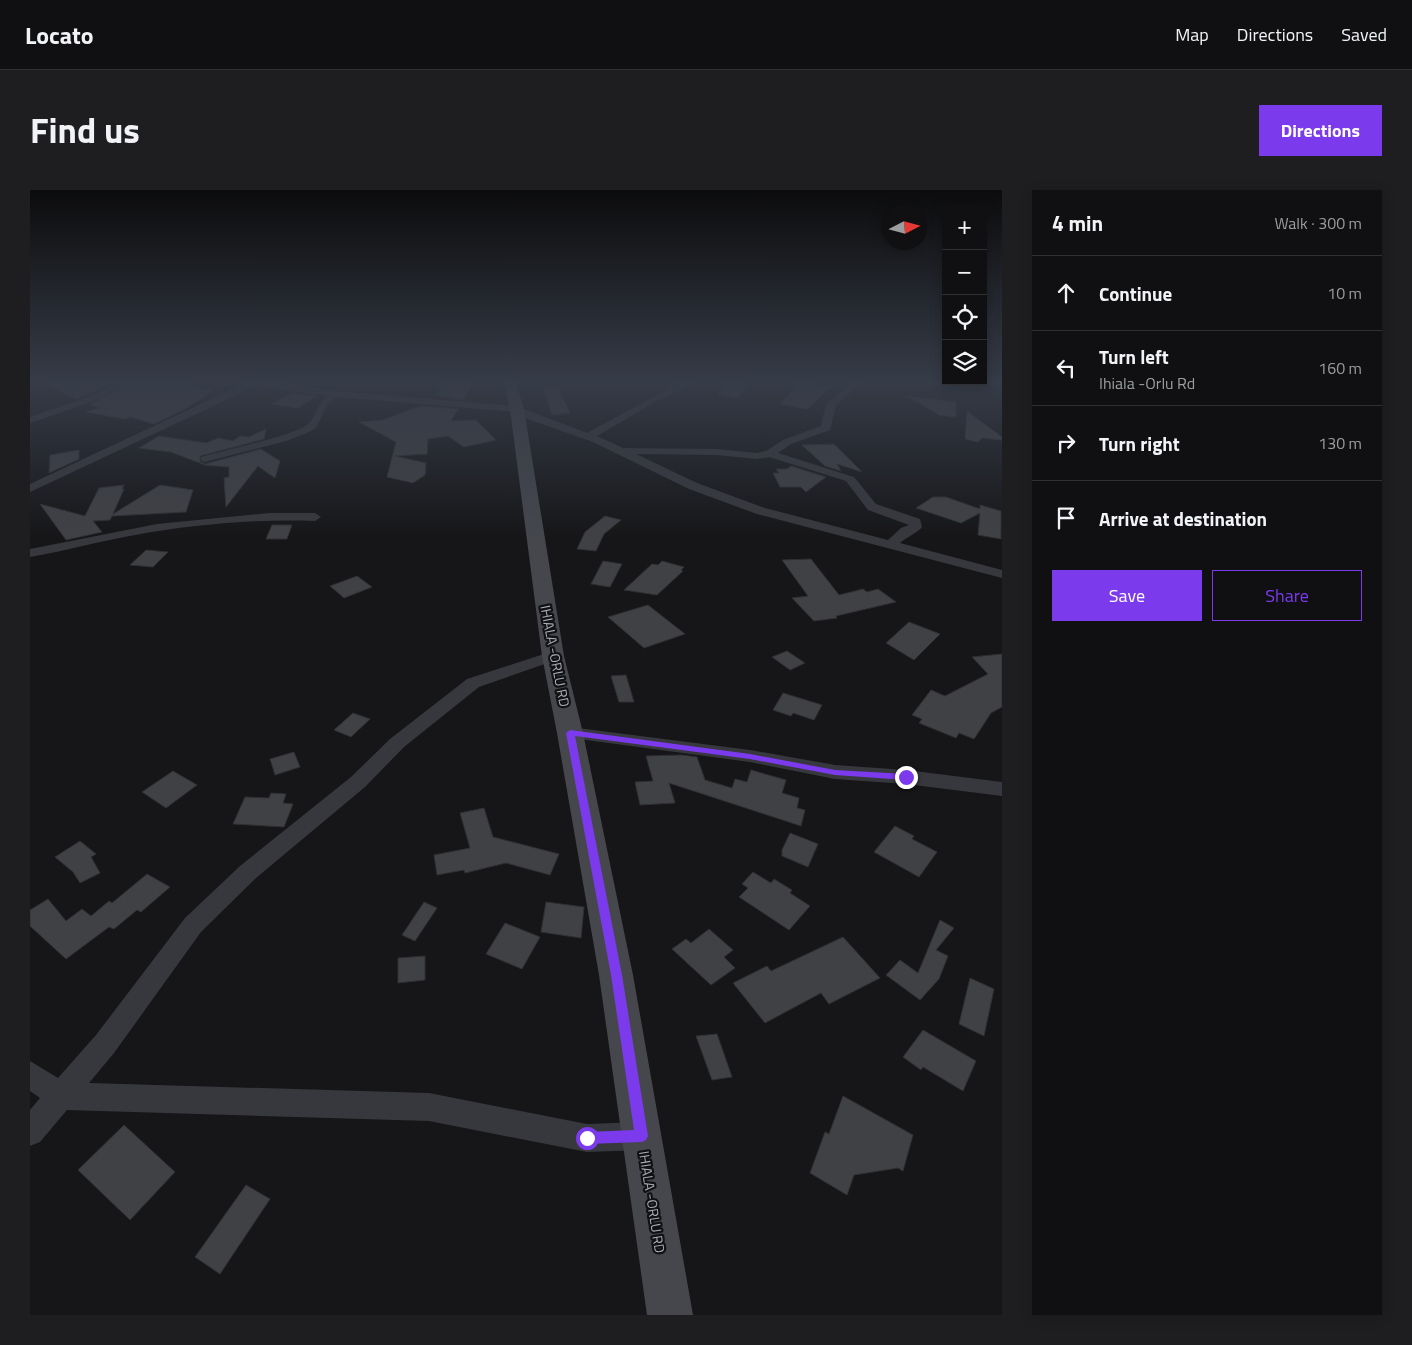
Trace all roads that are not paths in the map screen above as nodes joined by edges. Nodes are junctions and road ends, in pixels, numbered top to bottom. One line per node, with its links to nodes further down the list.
1 (148, 432): 11 (street)
2 (299, 432): 10 (street)
3 (520, 432): 16 (main road, IHIALA -ORLU RD)
4 (575, 432): 7 (street)
5 (596, 432): 7 (street)
6 (813, 432): 9 (street)
7 (588, 437): 8 (street)
8 (621, 451): 9 (street); 13 (street)
9 (769, 454): 13 (street)
10 (205, 459)
11 (30, 488)
12 (315, 517): 14 (street)
13 (891, 544): 15 (street)
14 (30, 553)
15 (1002, 574)
16 (553, 656): 17 (main road, IHIALA -ORLU RD); 20 (street)
17 (570, 733): 18 (street); 22 (main road, IHIALA -ORLU RD)
18 (1002, 789)
19 (30, 1074): 20 (street)
20 (60, 1096): 21 (street); 22 (street)
21 (30, 1132)
22 (642, 1136): 23 (main road, IHIALA -ORLU RD)
23 (670, 1315)

